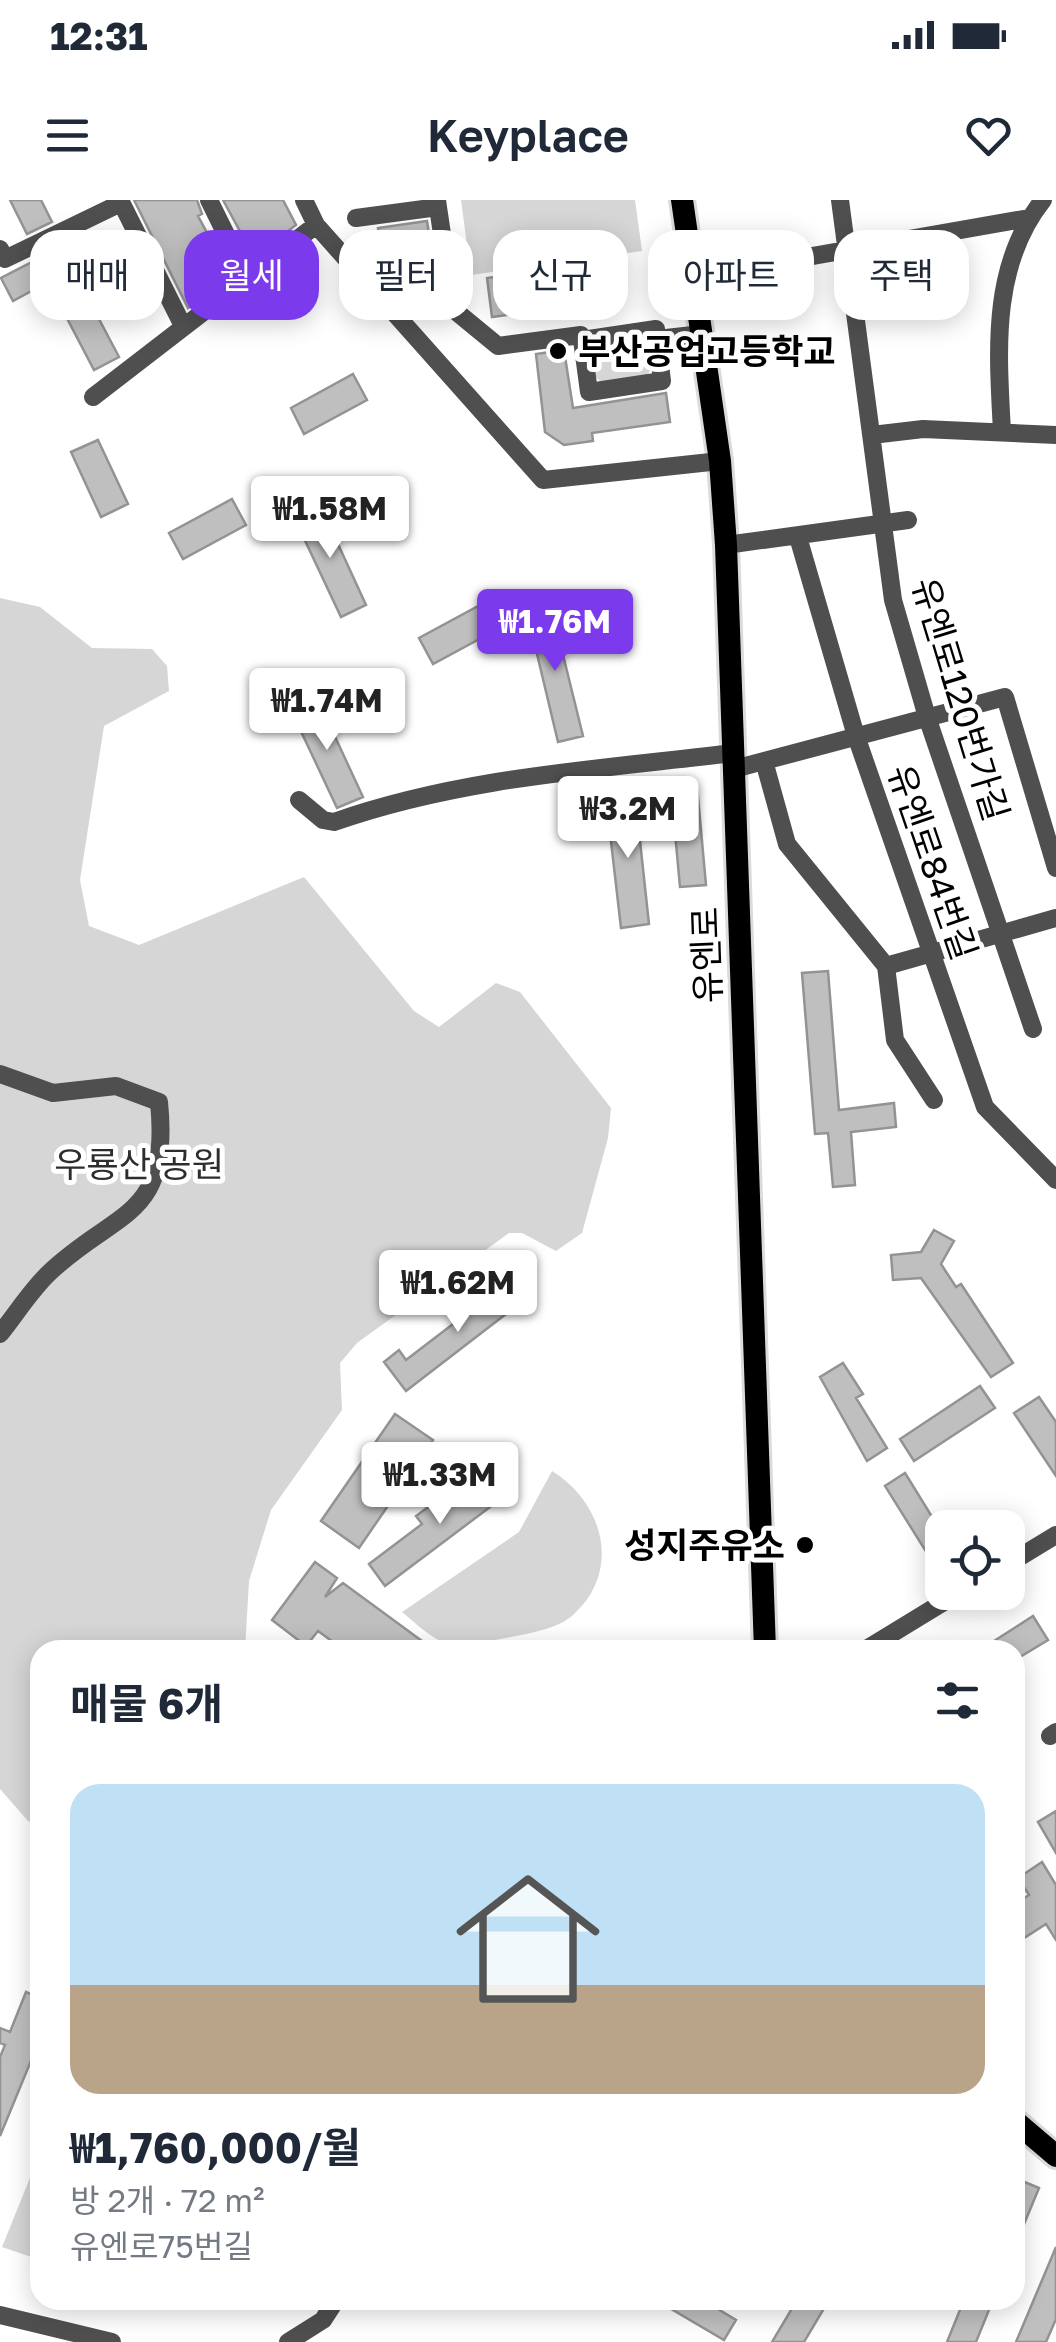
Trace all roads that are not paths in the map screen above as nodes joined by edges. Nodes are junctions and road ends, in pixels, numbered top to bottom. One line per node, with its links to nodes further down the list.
1 (209, 200): 11 (street)
2 (304, 200): 10 (street)
3 (682, 200): 14 (main road, 유엔로)
4 (840, 200): 15 (street, 유엔로120번가길)
5 (1043, 200): 9 (street)
6 (120, 202): 17 (street); 22 (street)
7 (437, 204): 8 (street); 13 (street)
8 (356, 218)
9 (1029, 218): 16 (street); 27 (street)
10 (316, 225): 12 (street); 30 (street)
11 (224, 230)
12 (309, 230)
13 (441, 230)
14 (686, 230)
15 (845, 230)
16 (964, 230)
17 (0, 250)
18 (191, 320): 22 (street)
19 (466, 320): 25 (street)
20 (700, 320): 23 (main road, 유엔로)
21 (858, 320): 28 (street, 유엔로120번가길)
22 (183, 326): 26 (street)
23 (702, 334): 24 (street); 30 (main road, 유엔로)
24 (657, 338): 25 (street); 25 (street)
25 (582, 340)
26 (94, 398)
27 (1002, 432): 28 (street); 29 (street)
28 (872, 435): 32 (street, 유엔로120번가길)
29 (1056, 435)
30 (720, 460): 34 (main road, 유엔로)
31 (908, 520): 32 (street)
32 (883, 524): 33 (street); 35 (street, 유엔로120번가길)
33 (798, 537): 34 (street); 36 (street, 유엔로84번길)
34 (726, 546): 37 (main road, 유엔로)
35 (927, 717): 36 (street); 40 (street); 42 (street, 유엔로120번가길)
36 (856, 736): 38 (street); 43 (street, 유엔로84번길)
37 (734, 761): 38 (street); 39 (street); 53 (main road, 유엔로)
38 (764, 761): 44 (street)
39 (299, 800)
40 (1056, 868)
41 (1056, 918): 42 (street)
42 (1001, 933): 43 (street); 45 (street, 유엔로120번가길)
43 (929, 954): 44 (street); 48 (street, 유엔로84번길)
44 (886, 966): 47 (street)
45 (1033, 1029)
46 (0, 1074): 49 (street)
47 (934, 1100)
48 (1056, 1180)
49 (0, 1334)
50 (1056, 1535): 51 (street)
51 (1025, 1554)
52 (931, 1610): 54 (street)
53 (766, 1640)
54 (881, 1640)
55 (1025, 2130): 56 (main road)
56 (1056, 2156)
57 (330, 2310): 60 (street)
58 (0, 2315): 59 (street)
59 (112, 2342)
60 (288, 2342)

